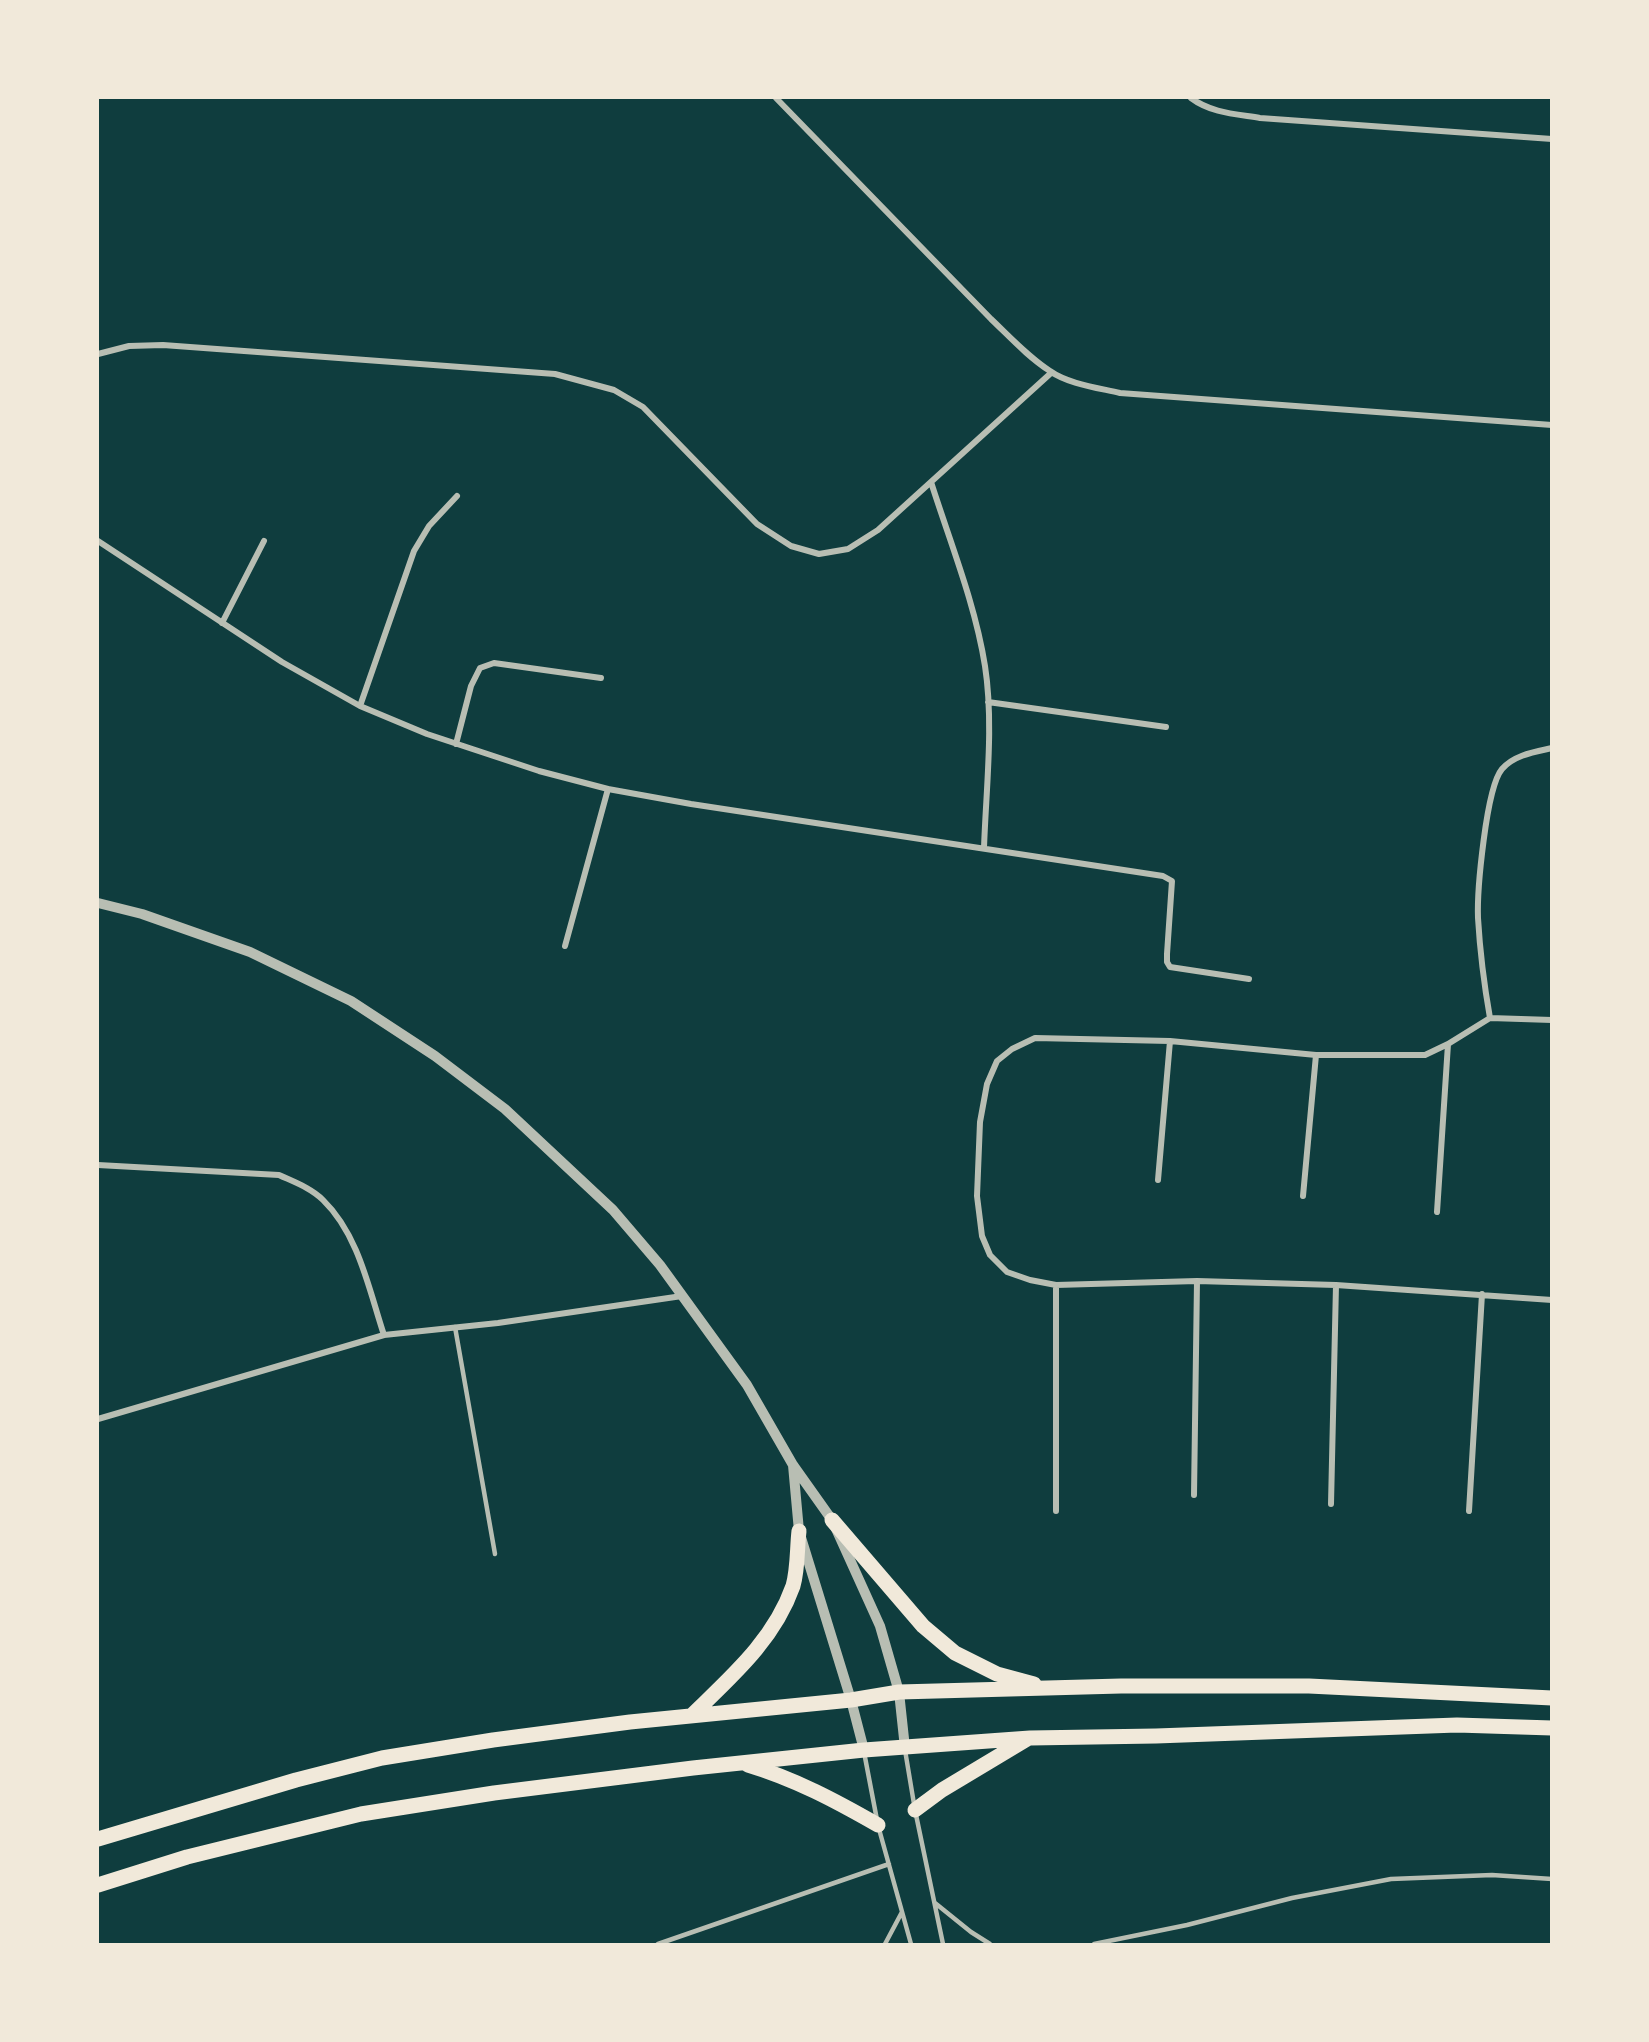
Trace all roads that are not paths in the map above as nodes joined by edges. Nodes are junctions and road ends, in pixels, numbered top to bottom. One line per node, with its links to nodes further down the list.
1 (776, 98): 5 (street)
2 (1191, 98): 3 (street)
3 (1551, 140)
4 (98, 354): 7 (street)
5 (1051, 373): 6 (street); 7 (street)
6 (1551, 425)
7 (931, 482): 13 (street)
8 (457, 496): 14 (street)
9 (98, 541): 11 (street)
10 (264, 541): 11 (street)
11 (222, 623): 14 (street)
12 (601, 678): 16 (street)
13 (988, 702): 15 (street); 19 (street)
14 (360, 706): 16 (street)
15 (1166, 728)
16 (456, 744): 18 (street)
17 (1551, 748): 23 (street)
18 (608, 789): 19 (street); 21 (street)
19 (984, 848): 22 (street)
20 (98, 903): 36 (street)
21 (565, 946)
22 (1249, 979)
23 (1490, 1018): 24 (street); 26 (street)
24 (1551, 1020)
25 (1170, 1041): 27 (street); 29 (street); 33 (street)
26 (1448, 1044): 27 (street); 31 (street)
27 (1316, 1055): 30 (street)
28 (98, 1165): 39 (street)
29 (1158, 1180)
30 (1303, 1196)
31 (1437, 1212)
32 (1197, 1281): 33 (street); 34 (street); 42 (street)
33 (1056, 1285): 44 (street)
34 (1336, 1285): 35 (street); 43 (street)
35 (1482, 1294): 37 (street); 45 (street)
36 (682, 1296): 38 (street); 41 (street)
37 (1551, 1300)
38 (454, 1328): 39 (street); 48 (lane)
39 (384, 1335): 40 (street)
40 (98, 1419)
41 (793, 1465): 46 (street); 47 (street)
42 (1194, 1495)
43 (1330, 1504)
44 (1056, 1511)
45 (1469, 1512)
46 (832, 1520): 49 (main road); 50 (street)
47 (799, 1531): 52 (street); 53 (main road)
48 (495, 1554)
49 (1051, 1688): 50 (main road); 51 (main road)
50 (898, 1692): 52 (main road); 56 (street)
51 (1551, 1698)
52 (851, 1700): 53 (main road); 57 (street)
53 (692, 1714): 61 (main road)
54 (1551, 1728): 55 (main road)
55 (1030, 1738): 56 (main road); 59 (main road)
56 (905, 1748): 57 (main road); 59 (lane)
57 (864, 1750): 58 (main road); 60 (lane)
58 (740, 1763): 60 (main road); 64 (main road)
59 (915, 1810): 65 (lane)
60 (878, 1825): 62 (lane)
61 (98, 1839)
62 (889, 1864): 66 (lane); 67 (lane)
63 (1551, 1879): 72 (lane)
64 (98, 1885)
65 (934, 1903): 70 (lane); 71 (lane)
66 (902, 1911): 68 (lane); 69 (lane)
67 (658, 1944)
68 (885, 1944)
69 (911, 1944)
70 (943, 1944)
71 (990, 1944)
72 (1094, 1944)

